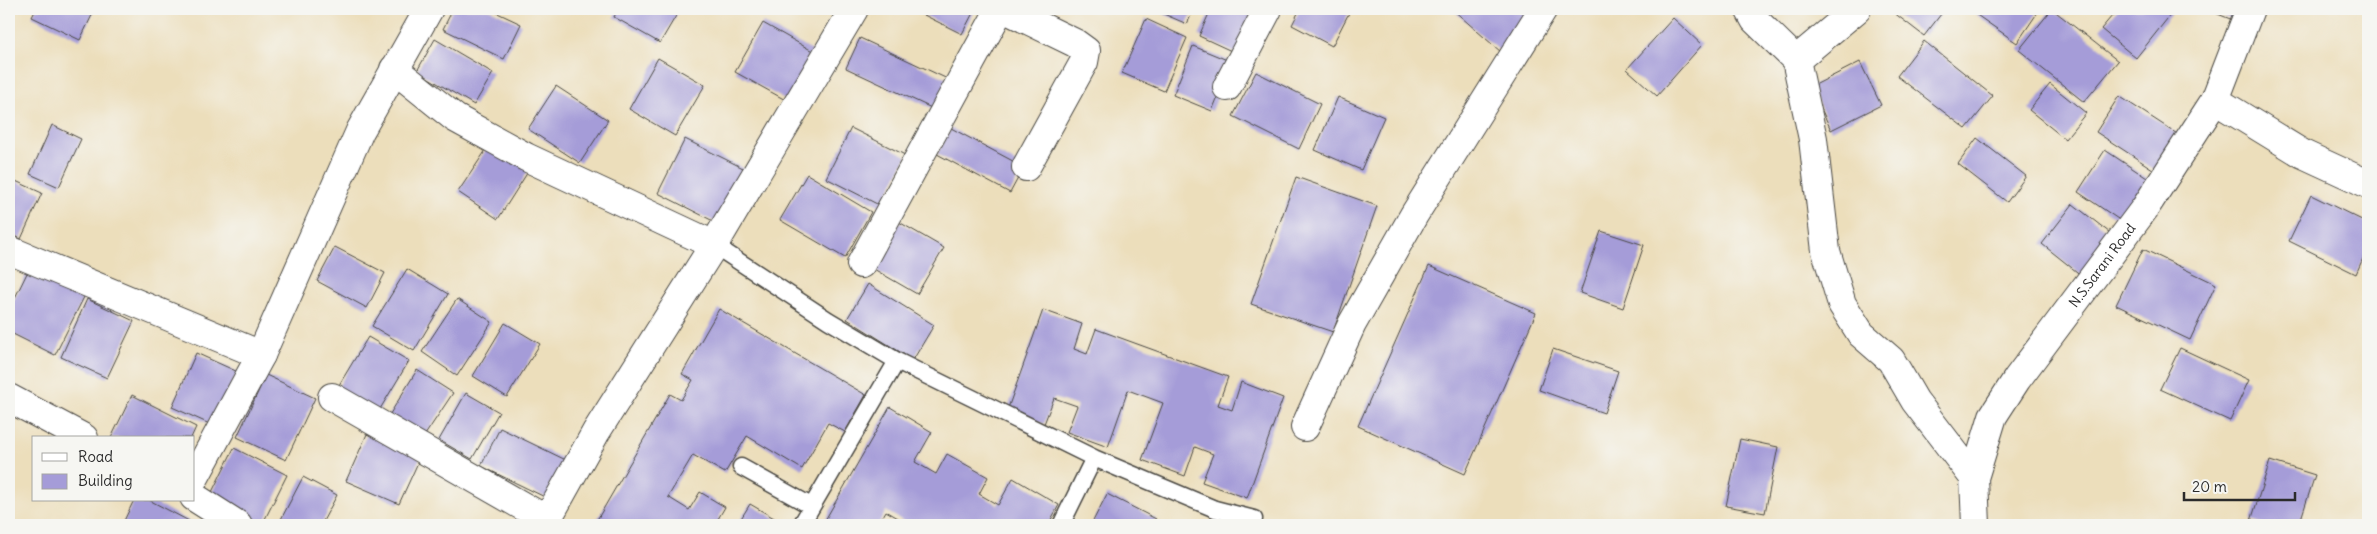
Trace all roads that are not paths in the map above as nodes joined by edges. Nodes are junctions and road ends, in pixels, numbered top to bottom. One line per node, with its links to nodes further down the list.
1 (429, 9): 11 (street)
2 (854, 9): 16 (street)
3 (1000, 9): 18 (street)
4 (1005, 9): 14 (street)
5 (1268, 9): 12 (street)
6 (1542, 9): 23 (street)
7 (1749, 9): 10 (street)
8 (1857, 9): 10 (street)
9 (2250, 9): 13 (street, N.S.Sarani Road)
10 (1796, 60): 28 (street)
11 (394, 69): 16 (street); 19 (street)
12 (1227, 87)
13 (2215, 100): 15 (street); 28 (street, N.S.Sarani Road)
14 (1026, 167)
15 (2368, 184)
16 (714, 245): 20 (lane); 31 (street)
17 (9, 250): 19 (street)
18 (860, 264)
19 (261, 355): 27 (street)
20 (897, 361): 25 (lane); 30 (lane)
21 (332, 397): 31 (street)
22 (9, 398): 24 (street)
23 (1305, 427)
24 (80, 436)
25 (1094, 458): 34 (lane); 35 (lane)
26 (741, 467): 30 (lane)
27 (195, 477)
28 (1974, 478): 36 (street, N.S.Sarani Road)
29 (195, 498): 32 (street)
30 (811, 506): 33 (lane)
31 (546, 523)
32 (238, 525)
33 (800, 525)
34 (1061, 525)
35 (1252, 525)
36 (1976, 525)

